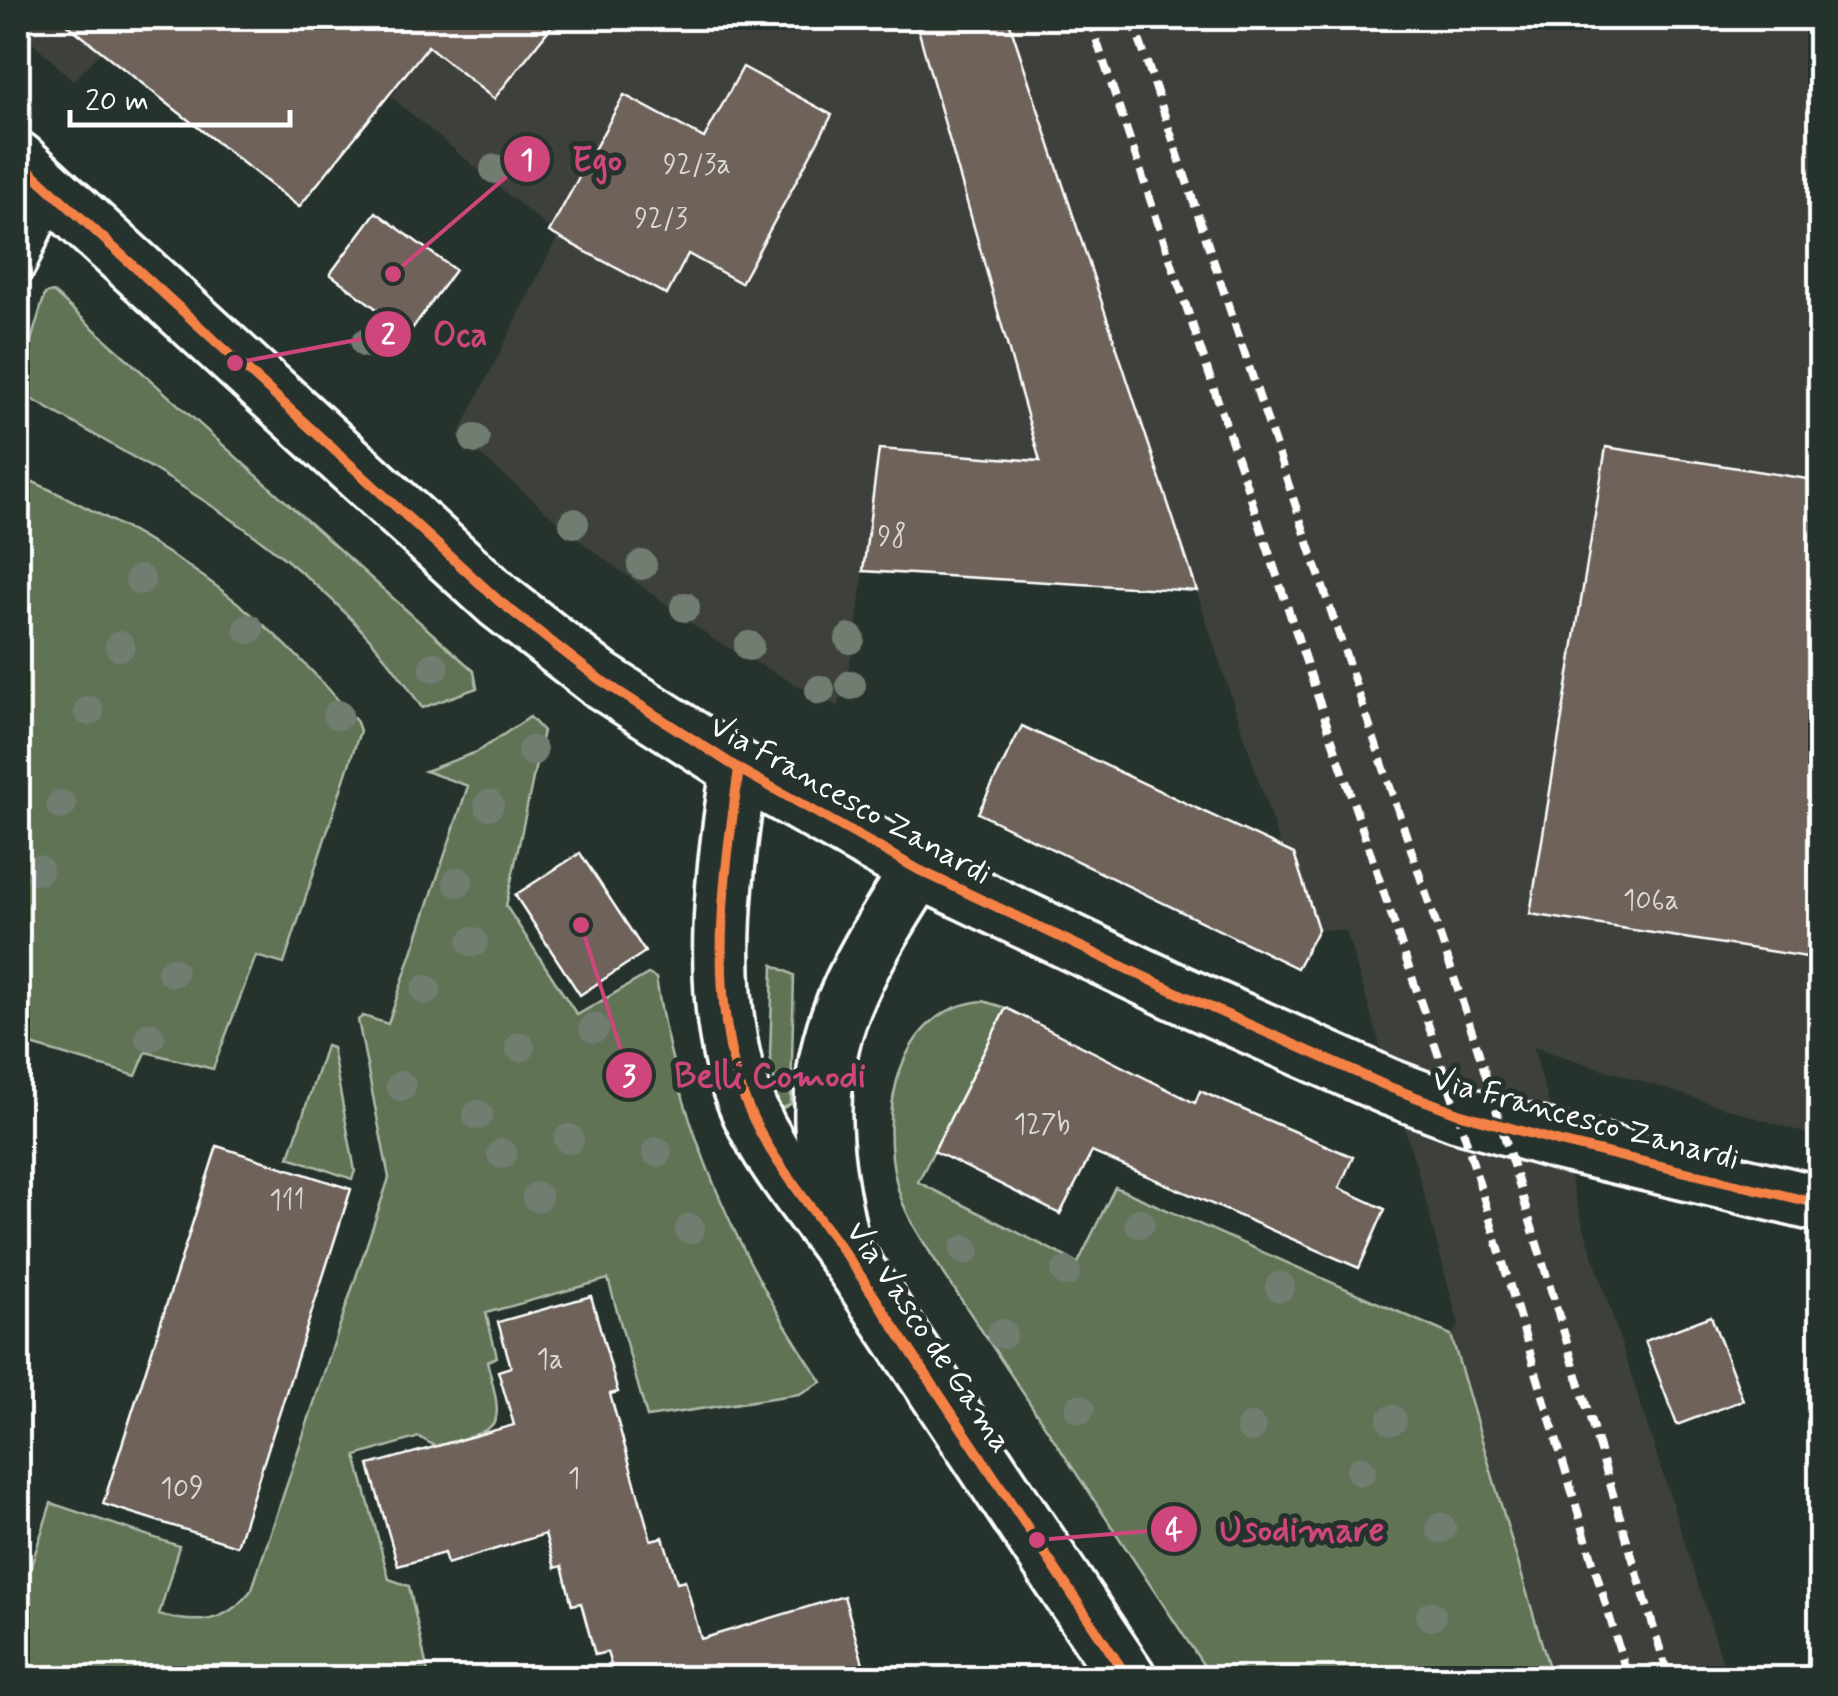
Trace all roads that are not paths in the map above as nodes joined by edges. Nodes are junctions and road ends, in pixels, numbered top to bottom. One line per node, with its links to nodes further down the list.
1 (37, 178): 2 (lane, Via Francesco Zanardi); 3 (main road, Via Francesco Zanardi)
2 (18, 264)
3 (739, 769): 4 (main road, Via Francesco Zanardi); 6 (main road, Via Vasco de Gama)
4 (919, 870): 5 (main road, Via Francesco Zanardi); 6 (main road, Via Vasco de Gama)
5 (1820, 1204)
6 (843, 1250): 7 (main road, Via Vasco de Gama)
7 (1128, 1678)

